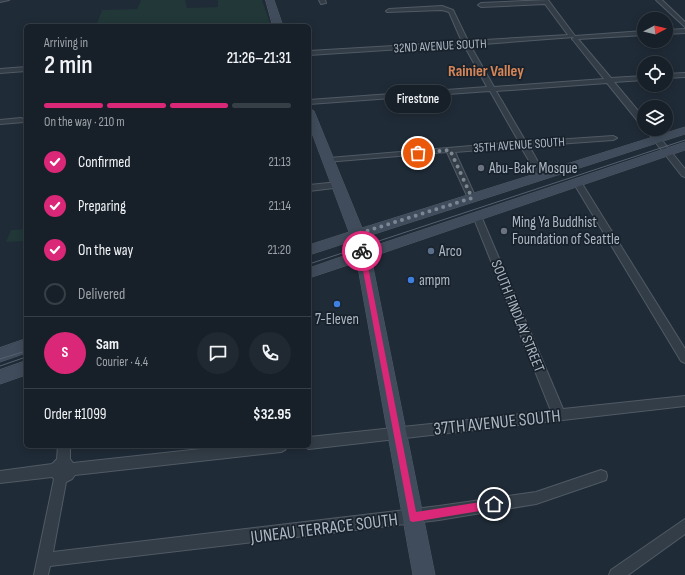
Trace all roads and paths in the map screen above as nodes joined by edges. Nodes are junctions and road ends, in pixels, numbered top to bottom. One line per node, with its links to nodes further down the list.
1 (0, 0): 2 (street)
2 (6, 0)
3 (270, 0): 8 (main road)
4 (659, 0): 9 (street)
5 (546, 1): 6 (street); 13 (street)
6 (481, 5)
7 (389, 11): 14 (street)
8 (277, 24)
9 (685, 25)
10 (685, 31): 11 (street)
11 (673, 32)
12 (637, 33): 13 (street, 32ND AVENUE SOUTH)
13 (574, 37): 14 (street, 32ND AVENUE SOUTH); 21 (street)
14 (466, 44): 15 (street, 32ND AVENUE SOUTH); 22 (street)
15 (311, 53)
16 (24, 69): 17 (street)
17 (0, 71)
18 (685, 75): 19 (street)
19 (673, 76)
20 (637, 79): 21 (street)
21 (609, 81): 22 (street); 24 (street)
22 (492, 90): 23 (street); 32 (street)
23 (311, 102)
24 (637, 115)
25 (311, 116): 36 (main road)
26 (21, 120): 27 (street)
27 (0, 122)
28 (685, 130): 31 (main road)
29 (655, 136): 31 (street)
30 (614, 138): 32 (street, 35TH AVENUE SOUTH)
31 (657, 139): 35 (street); 38 (main road)
32 (523, 144): 34 (street, 35TH AVENUE SOUTH); 38 (street)
33 (685, 146): 35 (main road)
34 (450, 150): 36 (street, 35TH AVENUE SOUTH); 42 (street)
35 (667, 152): 37 (street); 39 (main road)
36 (329, 160): 40 (main road)
37 (685, 174)
38 (542, 176): 42 (main road)
39 (577, 182): 43 (main road); 50 (street)
40 (339, 185): 41 (street); 44 (main road)
41 (311, 188)
42 (472, 198): 44 (main road)
43 (477, 216): 46 (main road); 54 (street, SOUTH FINDLAY STREET)
44 (357, 234): 45 (main road); 46 (main road)
45 (311, 249)
46 (363, 255): 47 (main road); 55 (main road)
47 (311, 272)
48 (24, 347): 49 (main road)
49 (0, 354)
50 (685, 358)
51 (24, 369): 52 (main road)
52 (0, 377)
53 (685, 401): 54 (street, 37TH AVENUE SOUTH)
54 (559, 415): 55 (street, 37TH AVENUE SOUTH)
55 (396, 433): 56 (street, 37TH AVENUE SOUTH); 62 (main road)
56 (311, 443)
57 (64, 448): 59 (street)
58 (263, 448): 59 (street)
59 (62, 470): 61 (street); 64 (street)
60 (601, 476): 62 (street, JUNEAU TERRACE SOUTH)
61 (0, 477)
62 (413, 517): 64 (street, JUNEAU TERRACE SOUTH); 67 (main road)
63 (685, 526): 65 (street)
64 (44, 560): 66 (street)
65 (621, 574)
66 (41, 575)
67 (424, 575)

